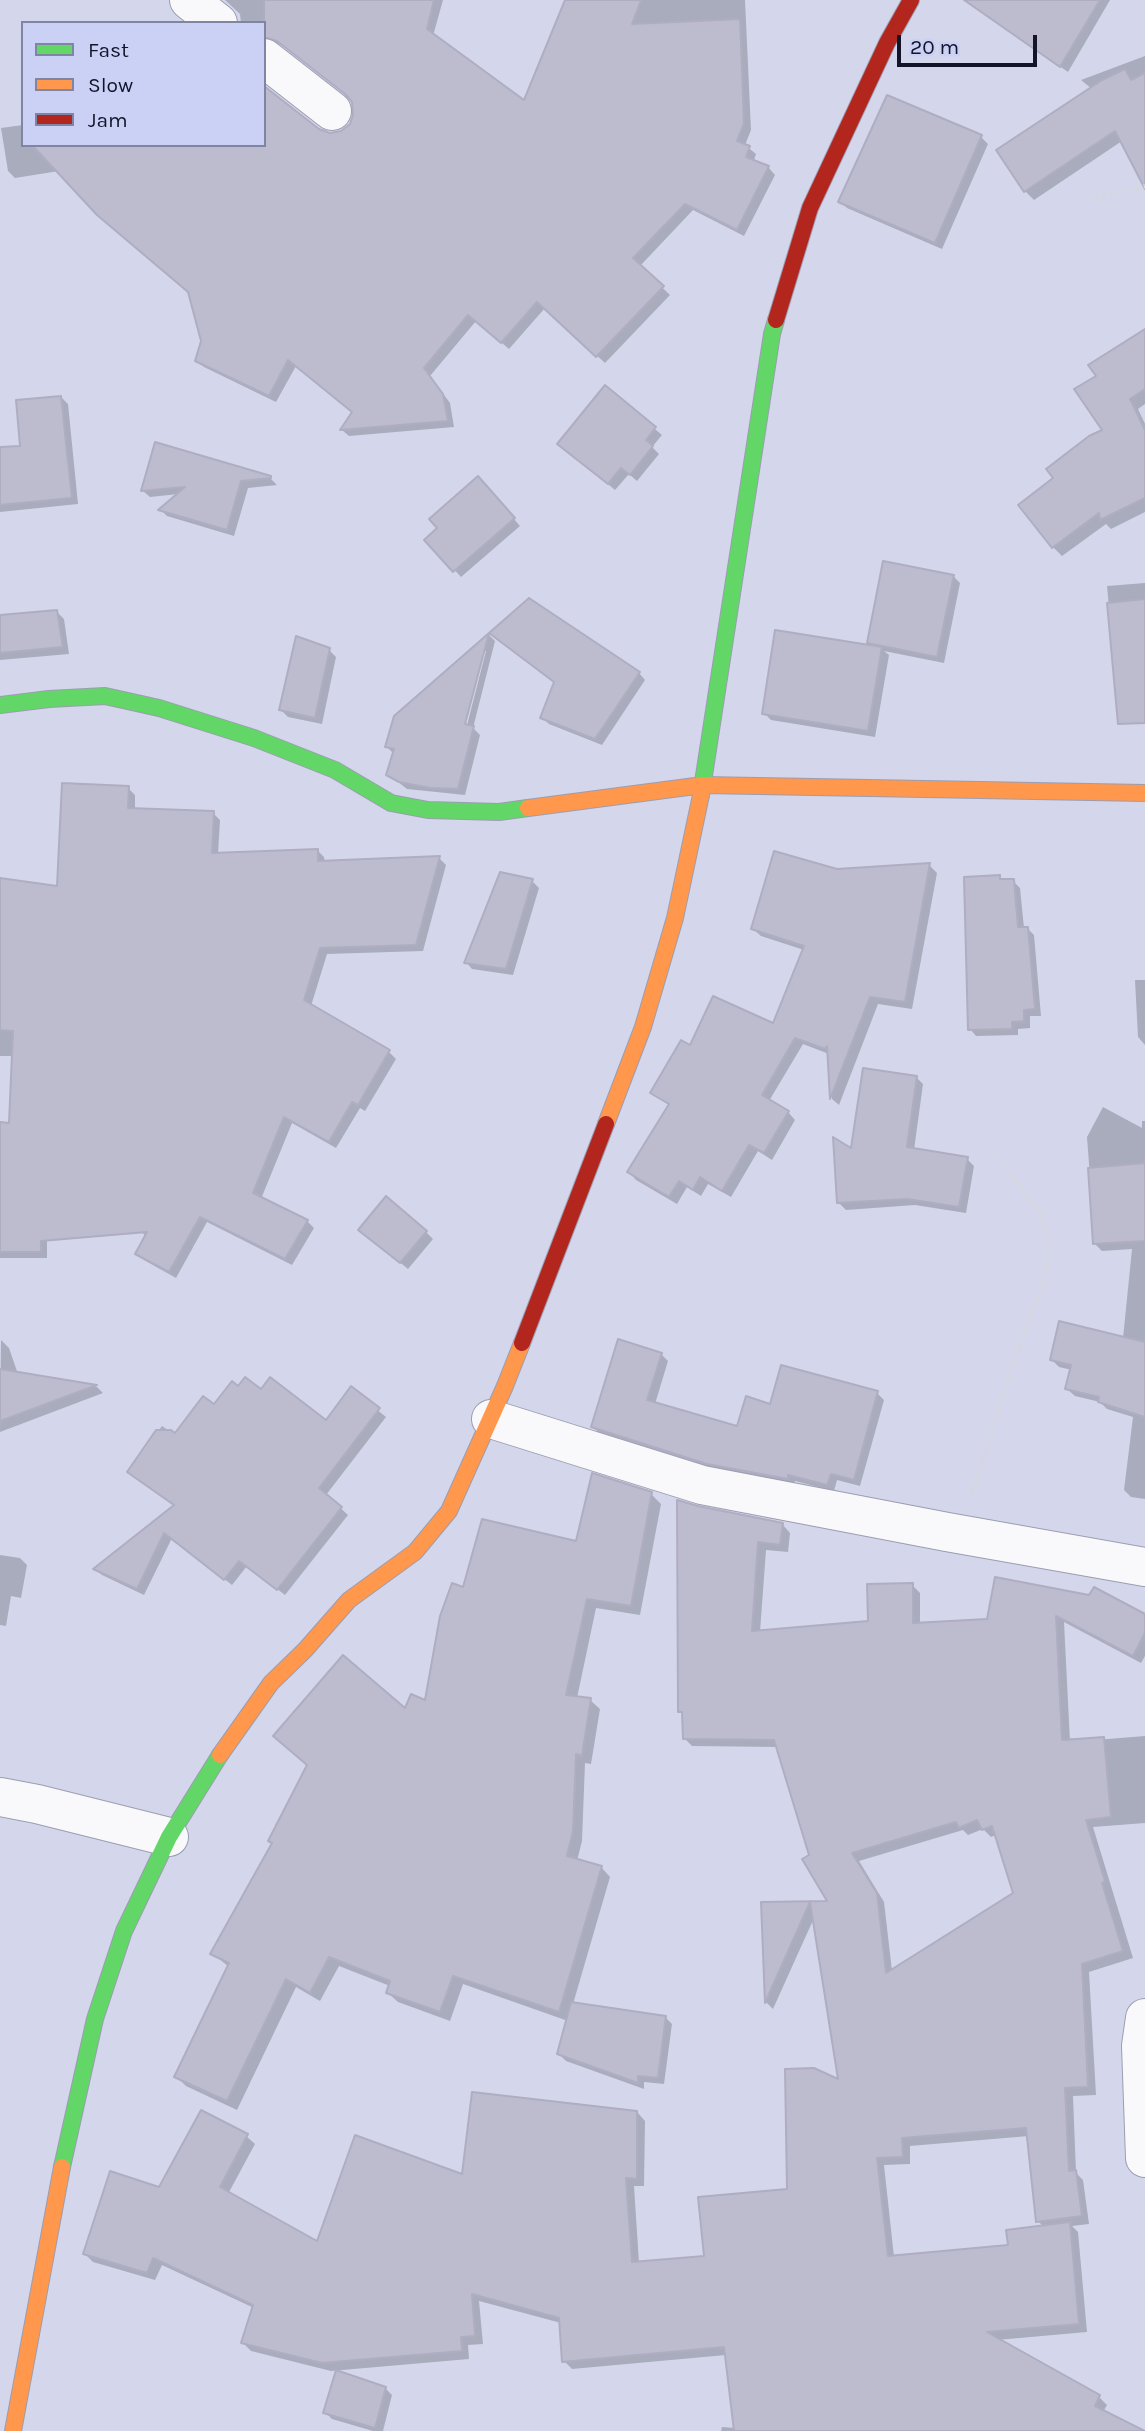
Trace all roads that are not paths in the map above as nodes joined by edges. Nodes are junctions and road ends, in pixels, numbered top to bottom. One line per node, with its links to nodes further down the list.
1 (189, 0): 3 (street)
2 (911, 0): 7 (street)
3 (215, 21)
4 (266, 60): 5 (street)
5 (332, 111)
6 (0, 705): 7 (street)
7 (703, 785): 8 (street); 9 (street)
8 (1145, 793)
9 (491, 1419): 10 (street); 12 (street)
10 (1145, 1567)
11 (0, 1797): 12 (street)
12 (169, 1837): 15 (street)
13 (1145, 2018): 14 (street)
14 (1145, 2158)
15 (13, 2431)

